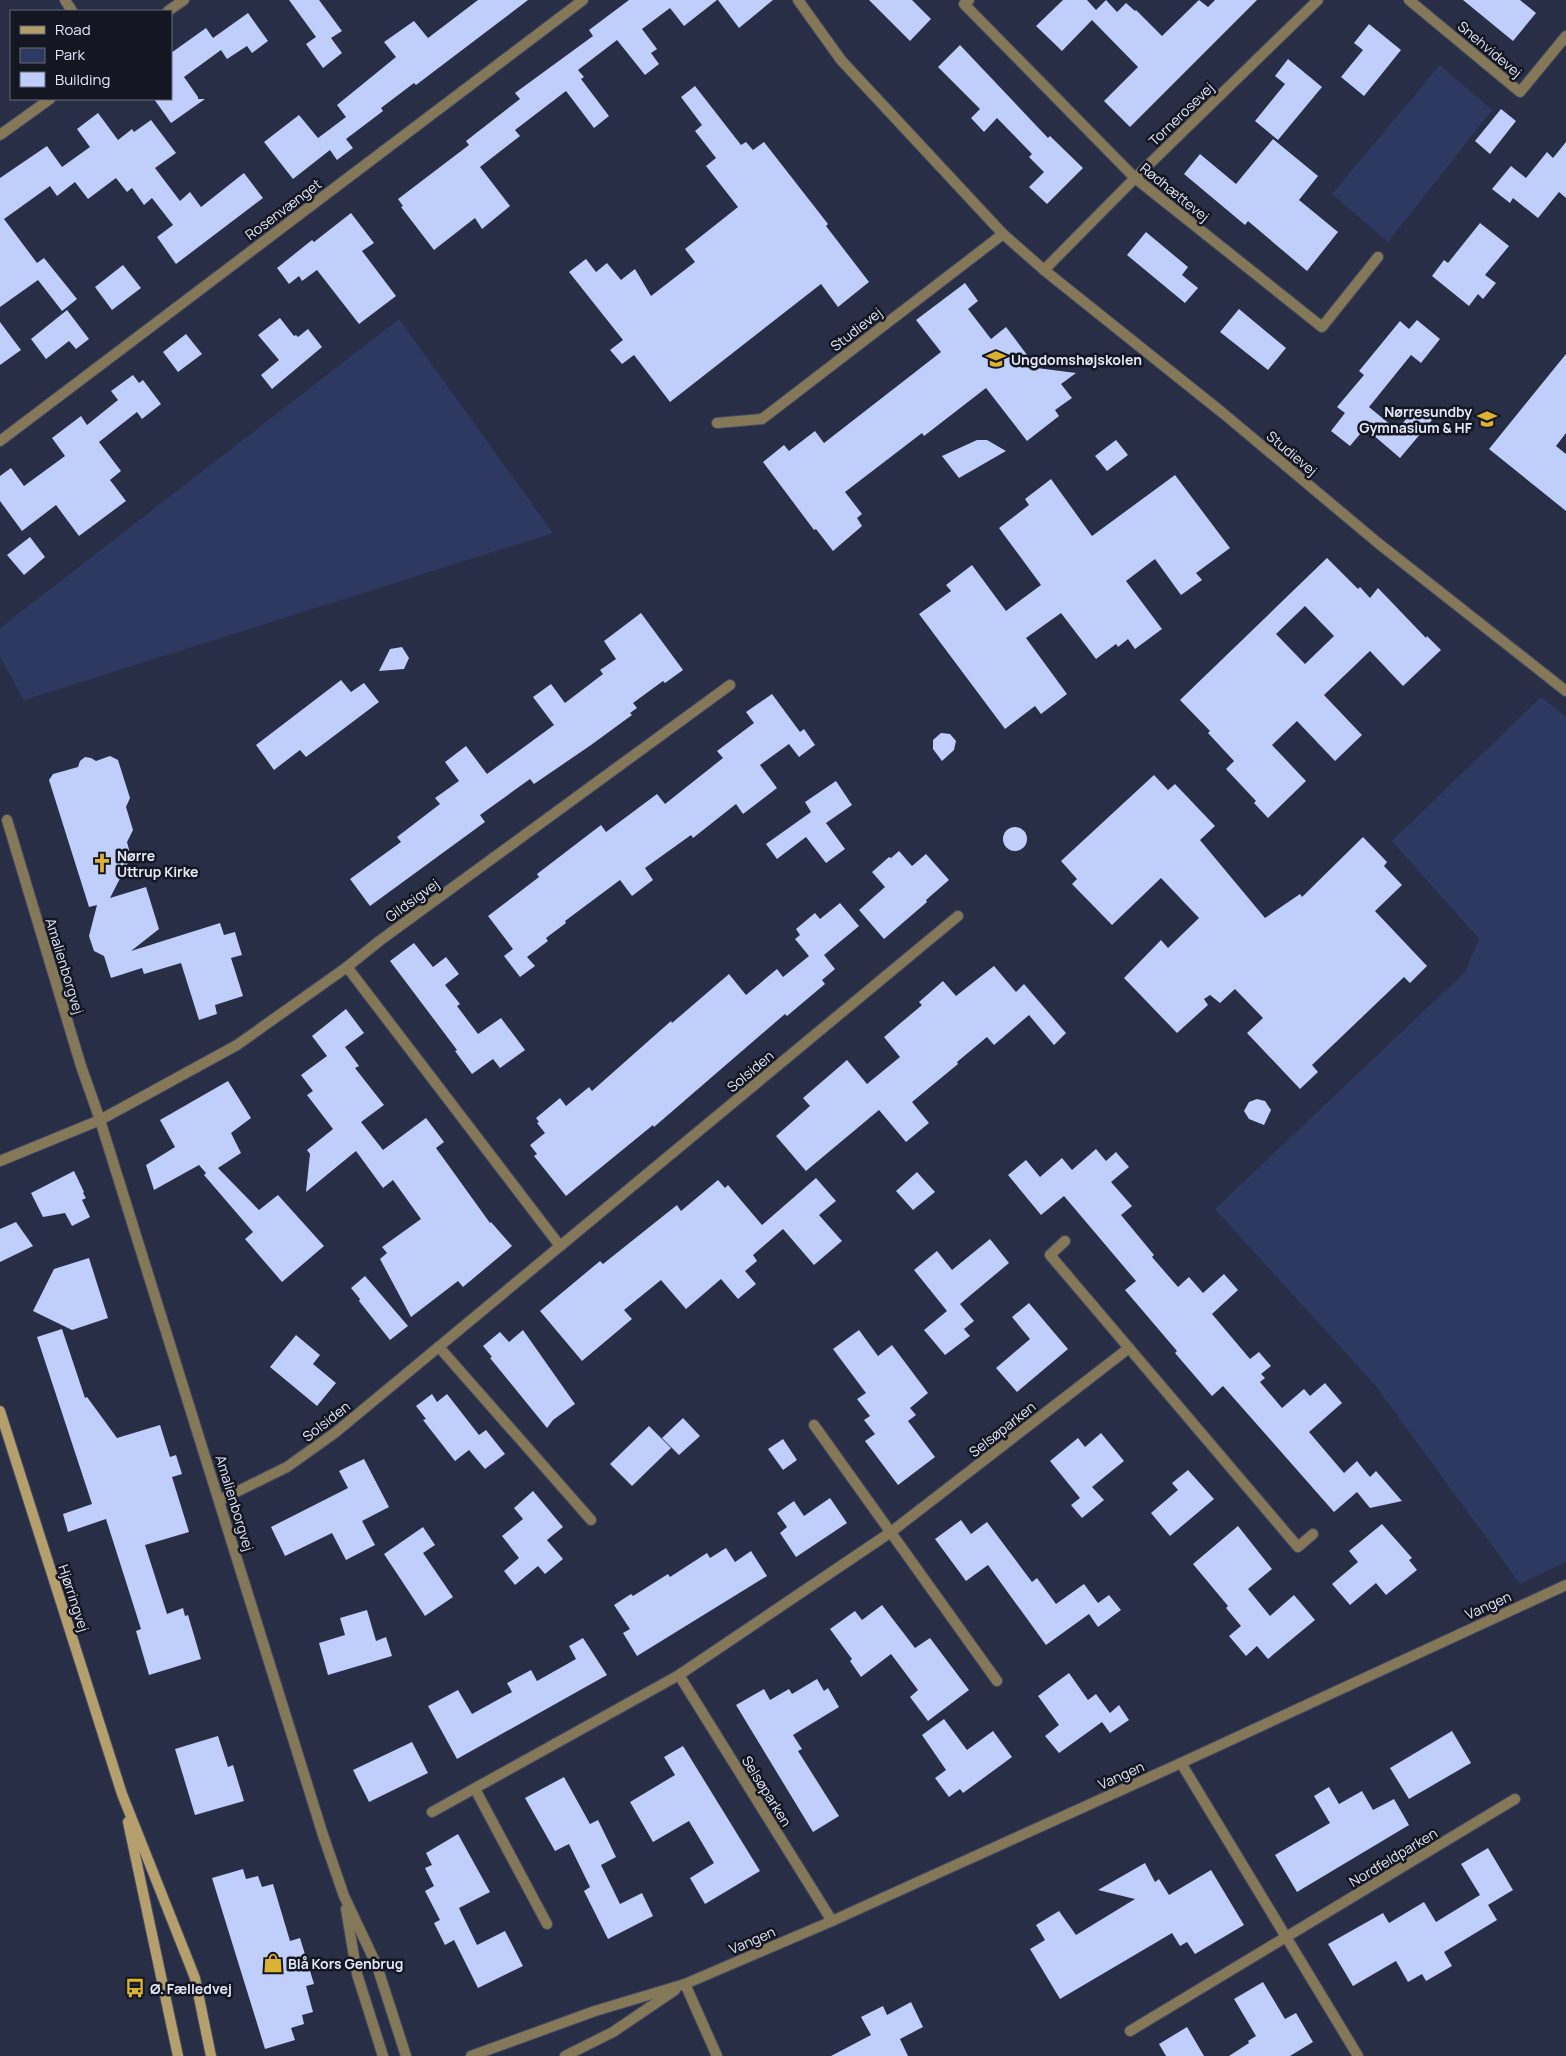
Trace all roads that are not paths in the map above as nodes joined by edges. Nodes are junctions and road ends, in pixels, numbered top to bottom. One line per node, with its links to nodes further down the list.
1 (184, 0): 7 (street)
2 (583, 0): 16 (street, Rosenvænget)
3 (798, 0): 12 (street, Studievej)
4 (969, 0): 11 (street, Rødhættevej)
5 (1318, 0): 11 (street, Tornerosevej)
6 (1409, 0): 8 (street, Snehvidevej)
7 (169, 10)
8 (1566, 36)
9 (49, 100): 10 (street)
10 (0, 135)
11 (1134, 178): 13 (street, Rødhættevej); 14 (street, Tornerosevej)
12 (1003, 234): 14 (street, Studievej); 15 (street, Studievej)
13 (1378, 257)
14 (1044, 270): 18 (street, Studievej)
15 (717, 423)
16 (0, 441)
17 (730, 685): 21 (street, Gildsigvej)
18 (1566, 690)
19 (7, 820): 22 (street, Amalienborgvej)
20 (958, 916): 25 (street, Solsiden)
21 (347, 967): 22 (street, Gildsigvej); 25 (street)
22 (100, 1120): 23 (street); 30 (street, Amalienborgvej)
23 (0, 1161)
24 (1065, 1242): 27 (street)
25 (560, 1246): 26 (street, Solsiden)
26 (438, 1347): 30 (street, Solsiden); 31 (street)
27 (1129, 1348): 32 (street, Selsøparken); 33 (street)
28 (0, 1411): 39 (main road, Hjørringvej)
29 (814, 1425): 32 (street)
30 (220, 1500): 42 (street, Amalienborgvej)
31 (591, 1520)
32 (891, 1532): 35 (street, Selsøparken); 36 (street)
33 (1313, 1534)
34 (1566, 1585): 37 (street, Vangen)
35 (679, 1675): 38 (street, Selsøparken); 43 (street, Selsøparken)
36 (997, 1681)
37 (1181, 1763): 43 (street, Vangen); 45 (street)
38 (475, 1789): 41 (street, Selsøparken); 44 (street)
39 (122, 1794): 48 (main road, Hjørringvej); 49 (main road, Hjørringvej)
40 (1515, 1799): 45 (street, Nordfeldparken)
41 (432, 1812)
42 (344, 1896): 50 (street, Amalienborgvej); 51 (street, Amalienborgvej)
43 (832, 1921): 46 (street, Vangen)
44 (547, 1924)
45 (1286, 1938): 47 (street, Nordfeldparken); 55 (street)
46 (684, 1984): 52 (street, Vangen); 53 (street, Vangen); 54 (street)
47 (1130, 2031)
48 (178, 2056)
49 (211, 2056)
50 (383, 2056)
51 (406, 2056)
52 (471, 2056)
53 (566, 2056)
54 (717, 2056)
55 (1358, 2056)

